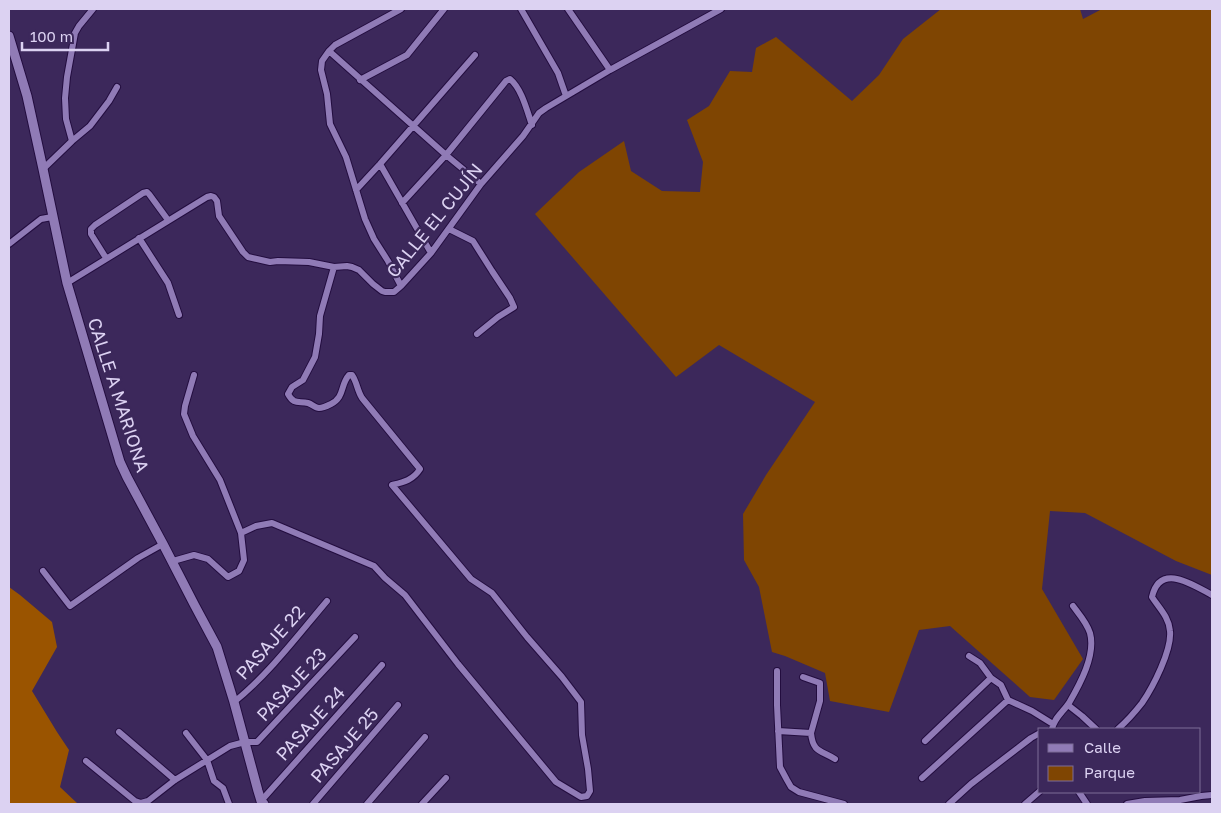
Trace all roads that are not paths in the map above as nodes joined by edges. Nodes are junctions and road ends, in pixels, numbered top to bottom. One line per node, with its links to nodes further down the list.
1 (93, 9): 16 (street)
2 (401, 9): 8 (street)
3 (444, 9): 11 (street)
4 (521, 9): 13 (street)
5 (568, 9): 10 (street)
6 (721, 9): 10 (street, CALLE EL CUJÍN)
7 (9, 36): 19 (main road, CALLE A MARIONA)
8 (329, 51): 11 (street); 21 (street)
9 (475, 55): 15 (street)
10 (610, 70): 13 (street, CALLE EL CUJÍN)
11 (360, 80): 15 (street)
12 (117, 87): 16 (street)
13 (566, 96): 14 (street, CALLE EL CUJÍN)
14 (532, 125): 17 (street); 20 (street, CALLE EL CUJÍN)
15 (414, 126): 17 (street); 18 (street)
16 (72, 141): 19 (street)
17 (446, 155): 20 (street); 22 (street)
18 (380, 164): 21 (street); 22 (street)
19 (43, 169): 23 (main road, CALLE A MARIONA)
20 (482, 184): 25 (street, CALLE EL CUJÍN)
21 (356, 190): 32 (street)
22 (402, 203): 28 (street)
23 (52, 217): 27 (street); 31 (main road, CALLE A MARIONA)
24 (168, 220): 26 (street, CALLE EL CUJÍN); 29 (street); 30 (street, CALLE EL CUJÍN)
25 (449, 229): 28 (street, CALLE EL CUJÍN); 34 (street)
26 (138, 238): 29 (street, CALLE EL CUJÍN); 33 (street)
27 (9, 244)
28 (431, 253): 32 (street, CALLE EL CUJÍN)
29 (106, 258): 31 (street, CALLE EL CUJÍN)
30 (334, 267): 32 (street, CALLE EL CUJÍN); 36 (street)
31 (67, 283): 37 (main road, CALLE A MARIONA)
32 (401, 286)
33 (179, 315)
34 (477, 334)
35 (194, 375): 36 (street)
36 (241, 533): 38 (street)
37 (164, 544): 38 (main road, CALLE A MARIONA); 39 (street)
38 (172, 561): 50 (main road, CALLE A MARIONA)
39 (43, 571)
40 (1212, 595): 55 (street)
41 (327, 601): 50 (street, PASAJE 22)
42 (1073, 606): 52 (street)
43 (355, 637): 62 (street, PASAJE 23)
44 (969, 656): 48 (street)
45 (382, 665): 73 (street, PASAJE 24)
46 (778, 671): 56 (street)
47 (803, 677): 59 (street)
48 (991, 678): 49 (street); 63 (street)
49 (1008, 700): 53 (street); 68 (street)
50 (234, 702): 62 (main road, CALLE A MARIONA)
51 (398, 705): 75 (street, PASAJE 25)
52 (1068, 705): 53 (street); 54 (street)
53 (1053, 726)
54 (1095, 728)
55 (1119, 728)
56 (778, 731): 59 (street); 78 (street)
57 (119, 732): 69 (street)
58 (186, 733): 65 (street)
59 (811, 734): 64 (street)
60 (1038, 734): 79 (street)
61 (425, 737): 76 (street)
62 (245, 742): 65 (street, PASAJE 23); 73 (main road, CALLE A MARIONA)
63 (926, 742)
64 (835, 759)
65 (208, 760): 69 (street, PASAJE 23); 74 (street)
66 (86, 761): 69 (street, PASAJE 23)
67 (446, 778): 77 (street)
68 (922, 778)
69 (175, 780)
70 (1038, 793): 80 (street)
71 (1079, 793): 81 (street)
72 (1212, 795): 82 (street)
73 (262, 803)
74 (229, 804)
75 (313, 804)
76 (367, 804)
77 (422, 804)
78 (844, 804)
79 (949, 804)
80 (1025, 804)
81 (1087, 804)
82 (1127, 804)

